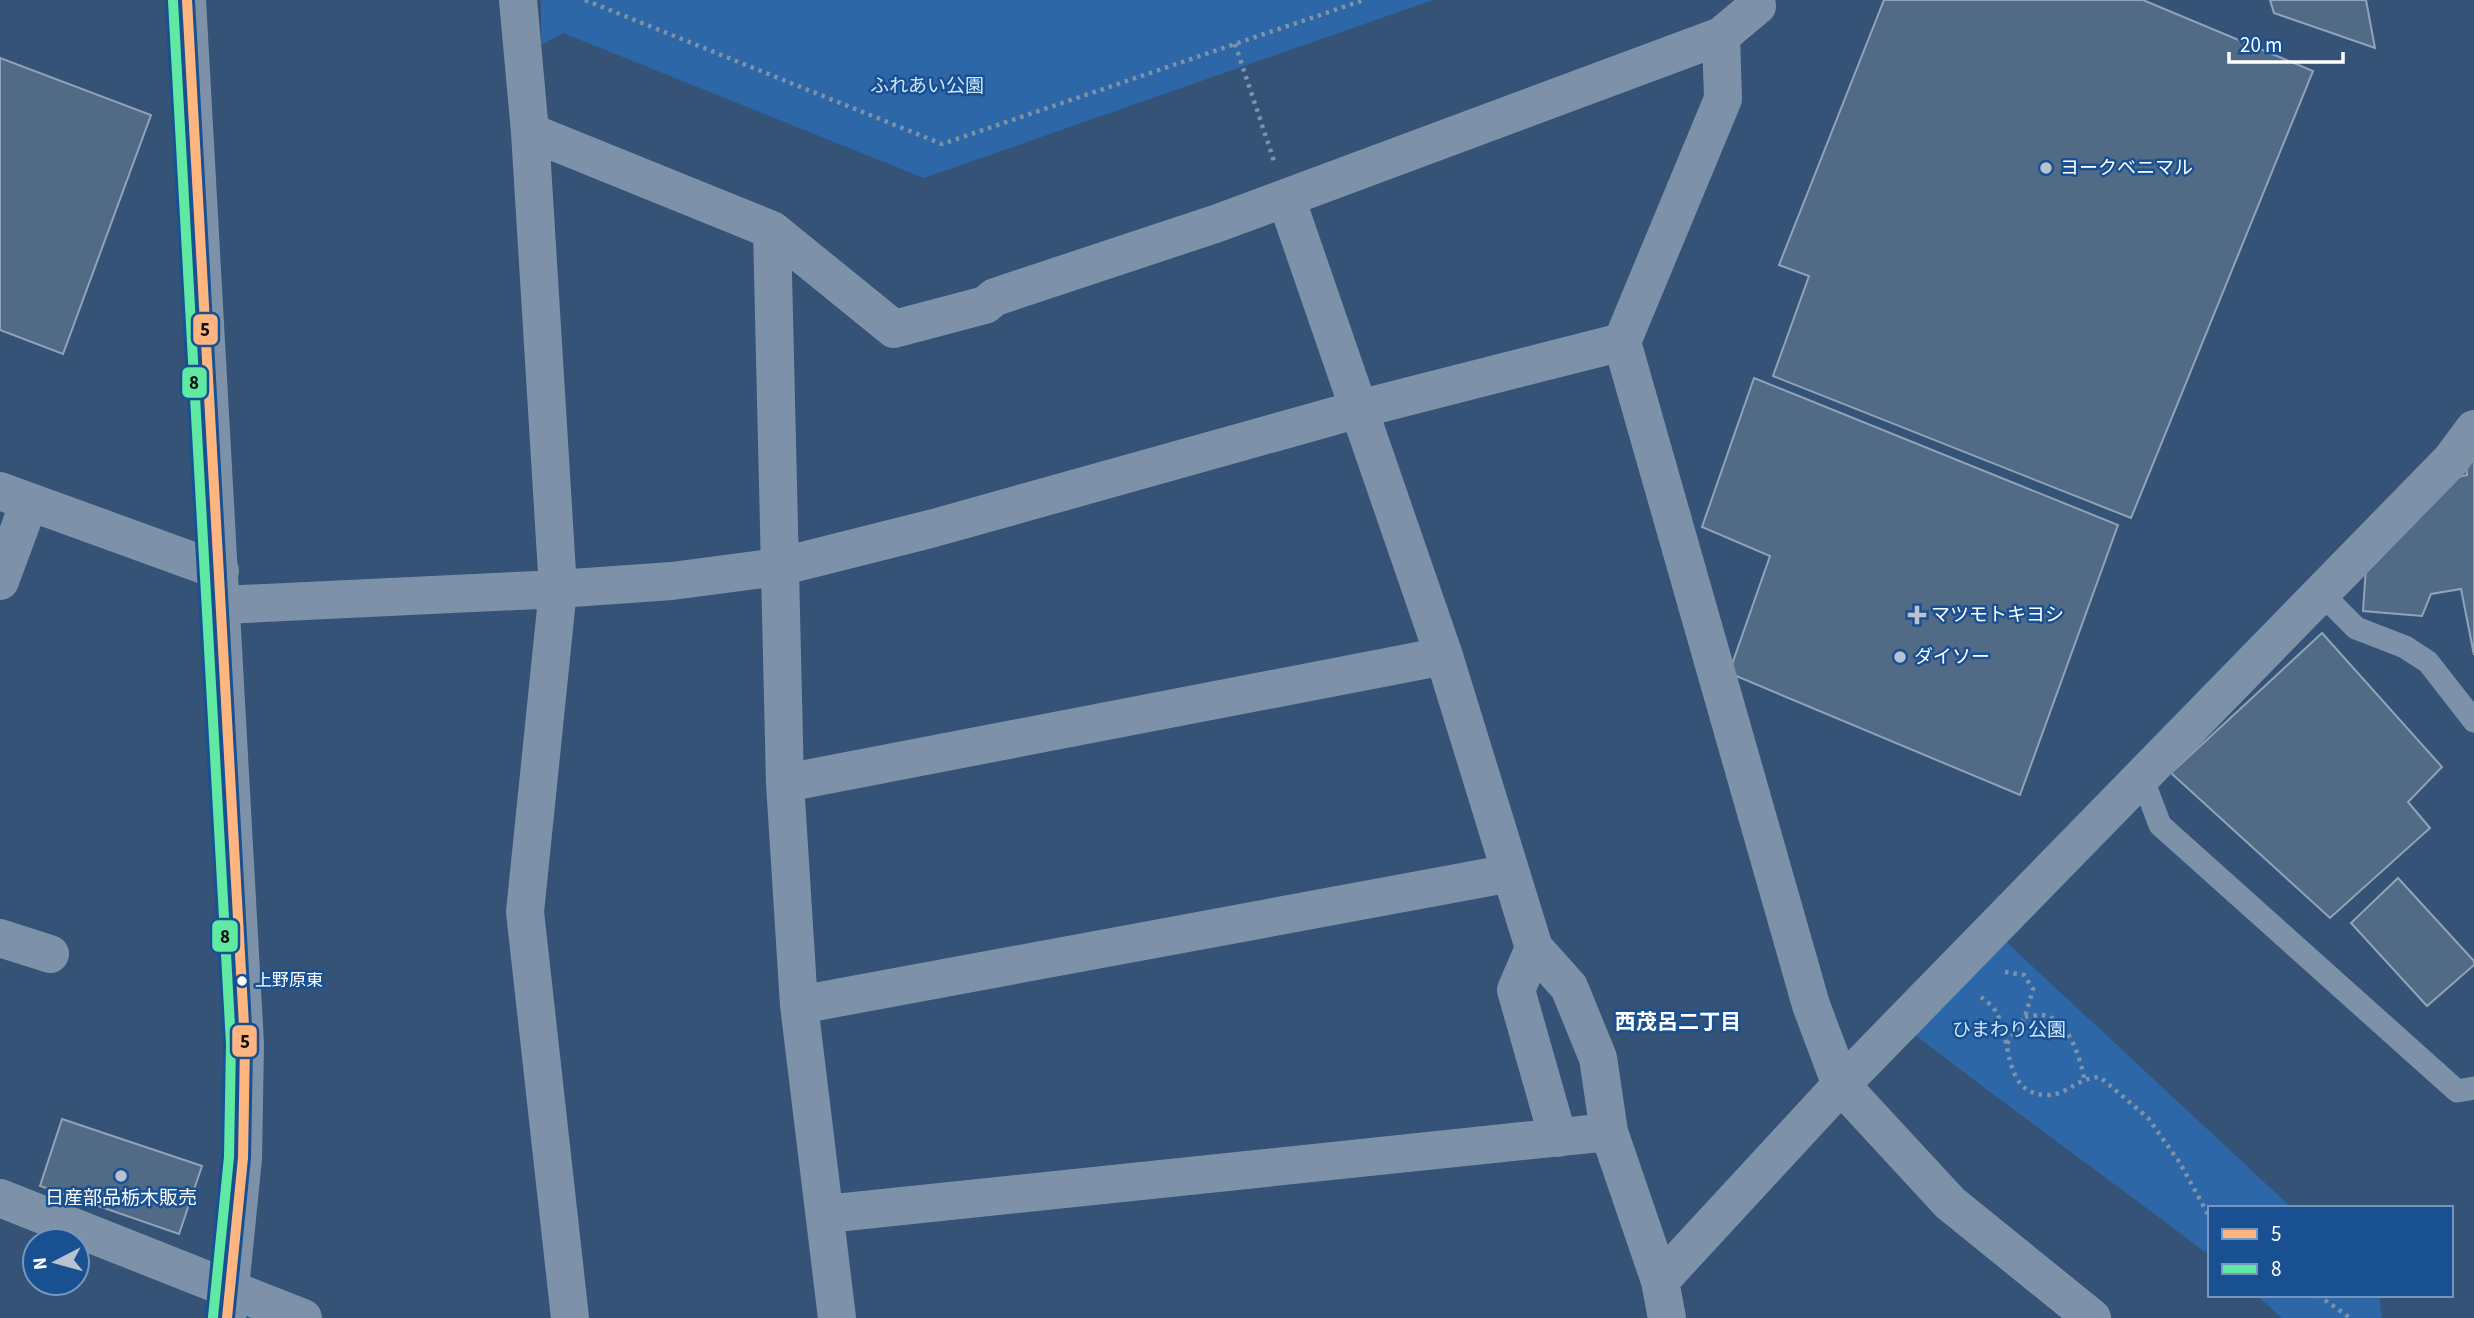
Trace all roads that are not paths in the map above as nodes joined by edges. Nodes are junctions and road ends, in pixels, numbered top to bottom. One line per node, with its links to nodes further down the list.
1 (187, 0): 14 (main road)
2 (518, 0): 5 (main road)
3 (1756, 0): 4 (main road)
4 (1721, 36): 6 (main road); 8 (main road)
5 (530, 132): 7 (main road); 15 (main road)
6 (1286, 198): 7 (main road); 9 (main road)
7 (772, 230): 12 (main road)
8 (1622, 342): 9 (main road); 26 (main road)
9 (1359, 410): 12 (main road); 17 (main road)
10 (2474, 429): 16 (main road)
11 (15, 497): 13 (main road); 14 (main road)
12 (779, 567): 15 (main road); 20 (main road)
13 (0, 581)
14 (221, 588): 15 (main road); 33 (main road)
15 (558, 589): 35 (main road)
16 (2320, 592): 18 (lane); 19 (main road)
17 (1444, 656): 20 (main road); 21 (main road)
18 (2474, 720)
19 (2141, 775): 26 (main road); 27 (lane)
20 (785, 783): 25 (main road)
21 (1511, 873): 23 (main road); 25 (main road)
22 (0, 938): 24 (main road)
23 (1534, 948): 28 (main road); 29 (main road)
24 (50, 954)
25 (799, 1005): 31 (main road)
26 (1841, 1085): 32 (main road); 38 (main road)
27 (2474, 1088)
28 (1609, 1132): 29 (main road); 32 (main road)
29 (1558, 1138): 31 (main road)
30 (0, 1198): 33 (main road)
31 (827, 1214): 36 (main road)
32 (1660, 1281): 37 (main road)
33 (229, 1305): 34 (main road)
34 (303, 1318)
35 (570, 1318)
36 (837, 1318)
37 (1667, 1318)
38 (2092, 1318)

